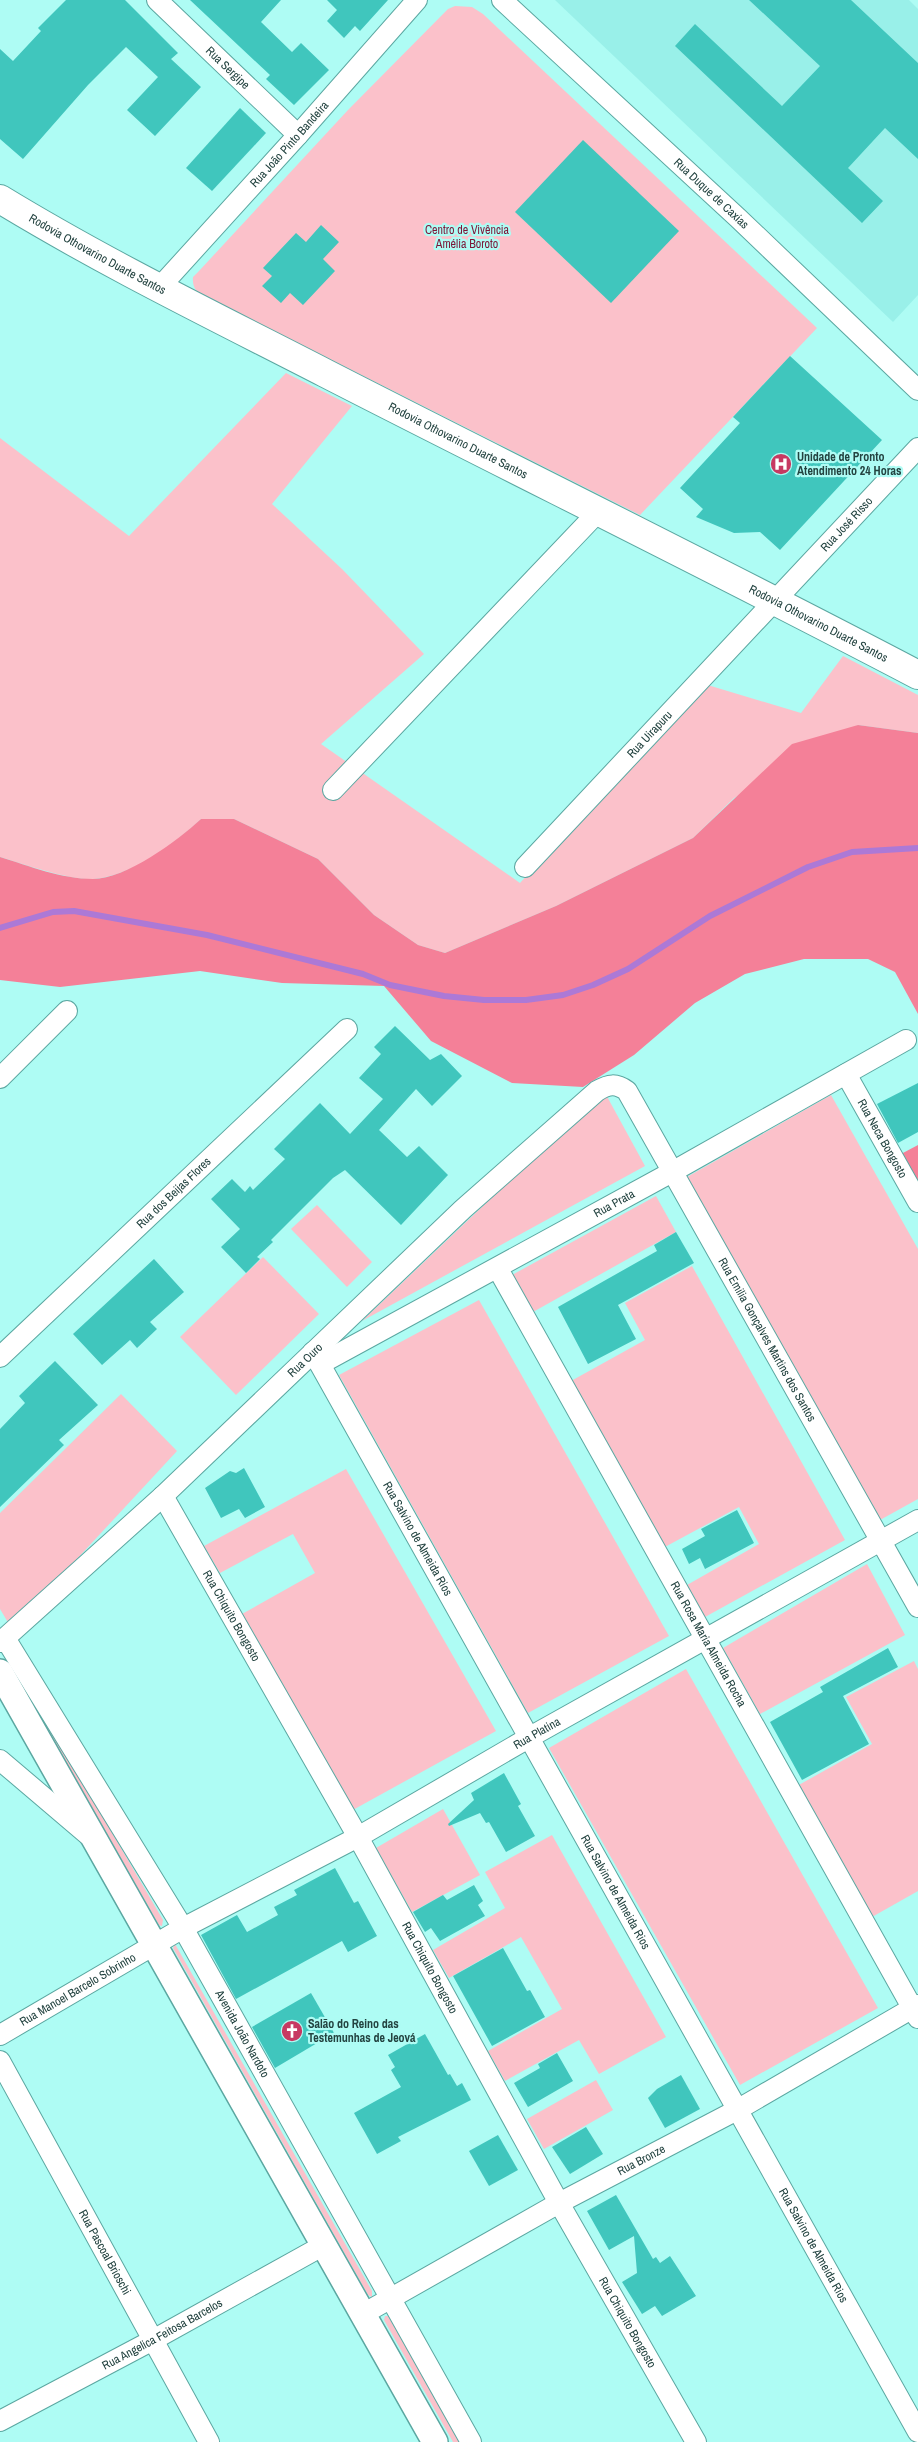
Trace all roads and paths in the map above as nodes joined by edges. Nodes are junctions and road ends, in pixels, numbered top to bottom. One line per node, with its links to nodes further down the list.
1 (157, 0): 4 (street, Rua Sergipe)
2 (417, 0): 4 (street, Rua João Pinto Bandeira)
3 (502, 0): 7 (street, Rua Duque de Caxias)
4 (298, 135): 6 (street, Rua João Pinto Bandeira)
5 (0, 199): 6 (main road, Rodovia Othovarino Duarte Santos)
6 (159, 288): 9 (main road, Rodovia Othovarino Duarte Santos)
7 (918, 390)
8 (918, 448): 10 (street, Rua José Risso)
9 (597, 512): 10 (main road, Rodovia Othovarino Duarte Santos); 12 (street)
10 (774, 599): 11 (main road, Rodovia Othovarino Duarte Santos); 13 (street, Rua Uirapuru)
11 (918, 674)
12 (333, 790)
13 (525, 867)
14 (67, 1011): 18 (street)
15 (347, 1029): 23 (street, Rua dos Beijas Flores)
16 (906, 1040): 17 (street, Rua Prata)
17 (846, 1074): 20 (street, Rua Prata); 21 (street, Rua Neca Bongosto)
18 (0, 1078)
19 (607, 1085): 20 (street, Rua Emilia Gonçalves Martins dos Santos); 24 (street, Rua Ouro)
20 (672, 1172): 22 (street, Rua Prata); 27 (street, Rua Emilia Gonçalves Martins dos Santos)
21 (918, 1202)
22 (498, 1269): 24 (street, Rua Prata); 29 (street, Rua Rosa Maria Almeida Rocha)
23 (0, 1357)
24 (316, 1358): 25 (street, Rua Ouro); 32 (street, Rua Salvino de Almeida Rios)
25 (163, 1496): 30 (street, Rua Ouro); 34 (street, Rua Chiquito Bongosto)
26 (918, 1520): 27 (street, Rua Platina)
27 (882, 1540): 28 (street, Rua Emilia Gonçalves Martins dos Santos); 29 (street, Rua Platina)
28 (918, 1607)
29 (704, 1639): 32 (street, Rua Platina); 38 (street, Rua Rosa Maria Almeida Rocha)
30 (3, 1640): 36 (street, Avenida João Nardoto)
31 (0, 1672): 35 (street)
32 (530, 1737): 34 (street, Rua Platina); 41 (street, Rua Salvino de Almeida Rios)
33 (0, 1760): 35 (street)
34 (358, 1837): 36 (street, Rua Platina); 42 (street, Rua Chiquito Bongosto)
35 (95, 1841): 37 (street)
36 (183, 1928): 37 (street, Rua Platina); 44 (street, Avenida João Nardoto)
37 (155, 1944): 39 (street, Rua Manoel Barcelo Sobrinho); 43 (street)
38 (916, 2010): 41 (street, Rua Bronze)
39 (0, 2035)
40 (0, 2061): 46 (street, Rua Pascoal Brioschi)
41 (737, 2110): 42 (street, Rua Bronze); 48 (street, Rua Salvino de Almeida Rios)
42 (560, 2203): 44 (street, Rua Bronze); 52 (street, Rua Chiquito Bongosto)
43 (324, 2244): 45 (street); 46 (street, Rua Angelica Feitosa Barcelos)
44 (390, 2298): 45 (street, Rua Bronze); 51 (street, Avenida João Nardoto)
45 (363, 2314): 50 (street)
46 (153, 2340): 47 (street, Rua Angelica Feitosa Barcelos); 49 (street, Rua Pascoal Brioschi)
47 (0, 2421)
48 (918, 2432)
49 (209, 2442)
50 (435, 2442)
51 (470, 2442)
52 (696, 2442)

